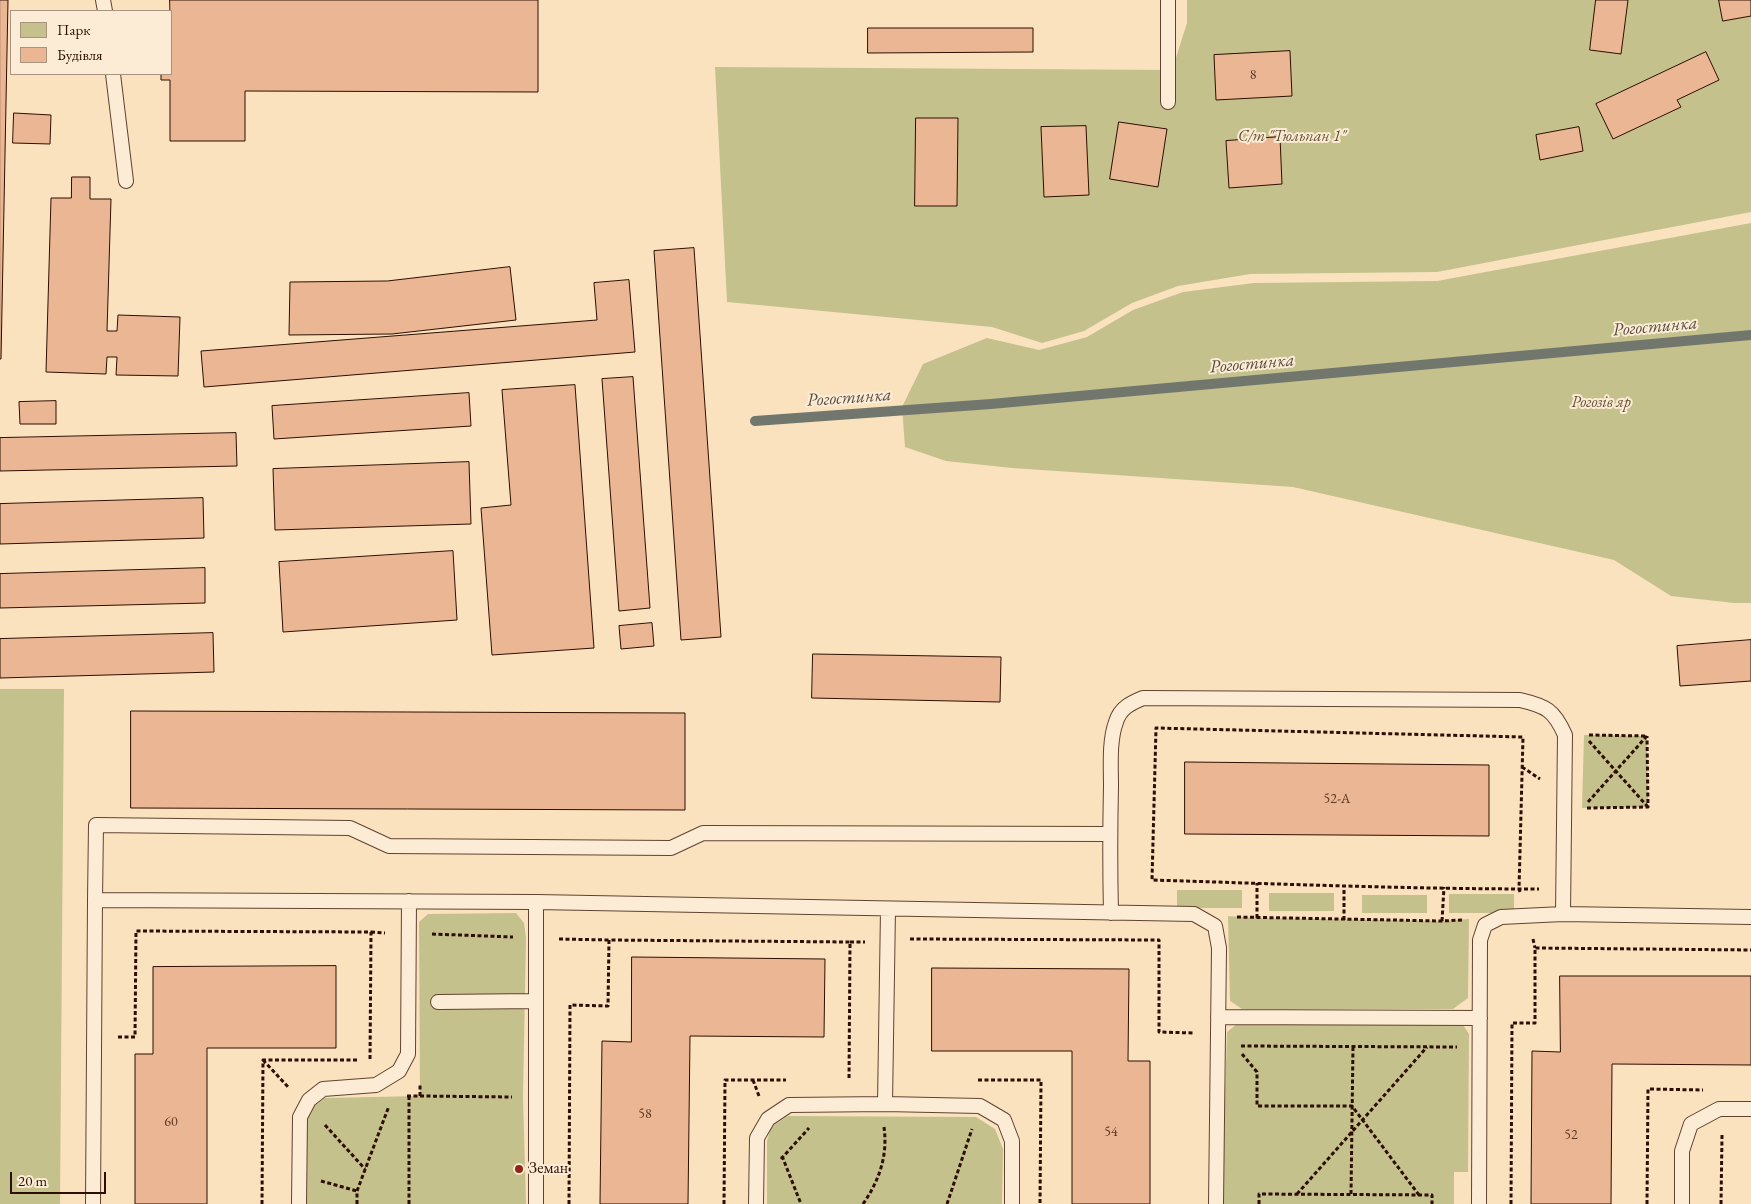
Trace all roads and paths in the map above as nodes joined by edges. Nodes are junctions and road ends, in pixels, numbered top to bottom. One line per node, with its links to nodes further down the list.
1 (1168, 0): 3 (lane)
2 (113, 75): 4 (lane)
3 (1168, 102)
4 (126, 181)
5 (1647, 736): 6 (path); 6 (path); 7 (path)
6 (1616, 771): 7 (path); 7 (path)
7 (1648, 807)
8 (1110, 834): 12 (lane); 16 (lane); 18 (lane)
9 (1257, 883): 10 (path); 11 (path); 21 (path)
10 (1344, 885): 11 (path); 22 (path)
11 (1444, 887): 23 (path)
12 (95, 900): 13 (lane); 62 (lane)
13 (408, 901): 14 (lane); 25 (lane)
14 (536, 902): 15 (lane); 26 (lane)
15 (888, 909): 16 (lane); 46 (lane)
16 (1111, 913): 17 (lane)
17 (1194, 914): 21 (path); 32 (lane)
18 (1564, 914): 19 (lane); 20 (lane)
19 (1501, 916): 23 (path); 33 (lane)
20 (1751, 917)
21 (1256, 918): 22 (path)
22 (1344, 920): 23 (path)
23 (1442, 921)
24 (371, 932): 25 (path); 34 (path); 63 (path)
25 (408, 934): 26 (path); 64 (lane)
26 (536, 938): 28 (path); 30 (lane)
27 (908, 939): 35 (path)
28 (609, 940): 42 (path); 68 (path)
29 (1751, 950): 36 (path)
30 (536, 1000): 31 (lane); 67 (lane)
31 (438, 1002)
32 (1218, 1017): 33 (lane); 35 (lane)
33 (1480, 1018): 39 (lane)
34 (112, 1037)
35 (1218, 1046): 75 (lane)
36 (1512, 1046): 39 (path); 79 (path)
37 (1353, 1047): 38 (path); 48 (path); 48 (path)
38 (1427, 1047): 39 (path); 51 (path)
39 (1479, 1047): 78 (lane)
40 (792, 1080): 69 (path)
41 (974, 1080): 74 (path)
42 (849, 1081)
43 (401, 1096): 66 (path)
44 (420, 1096): 45 (path)
45 (514, 1097)
46 (885, 1104): 70 (lane); 73 (lane)
47 (389, 1106): 58 (path)
48 (1352, 1106): 51 (path); 55 (path)
49 (1722, 1109): 50 (lane); 80 (lane); 81 (path)
50 (1751, 1109)
51 (1363, 1120): 55 (path); 61 (path)
52 (814, 1123): 56 (path)
53 (884, 1125): 71 (path)
54 (973, 1126): 72 (path)
55 (1352, 1132): 59 (path); 60 (path)
56 (777, 1162)
57 (314, 1179): 58 (path)
58 (357, 1191): 65 (path)
59 (1297, 1194): 60 (path); 76 (path)
60 (1351, 1194): 61 (path)
61 (1419, 1195): 77 (path)
62 (93, 1204)
63 (262, 1204)
64 (299, 1204)
65 (357, 1204)
66 (409, 1204)
67 (536, 1204)
68 (569, 1204)
69 (724, 1204)
70 (756, 1204)
71 (863, 1204)
72 (947, 1204)
73 (1012, 1204)
74 (1040, 1204)
75 (1216, 1204)
76 (1259, 1204)
77 (1432, 1204)
78 (1479, 1204)
79 (1511, 1204)
80 (1682, 1204)
81 (1721, 1204)

